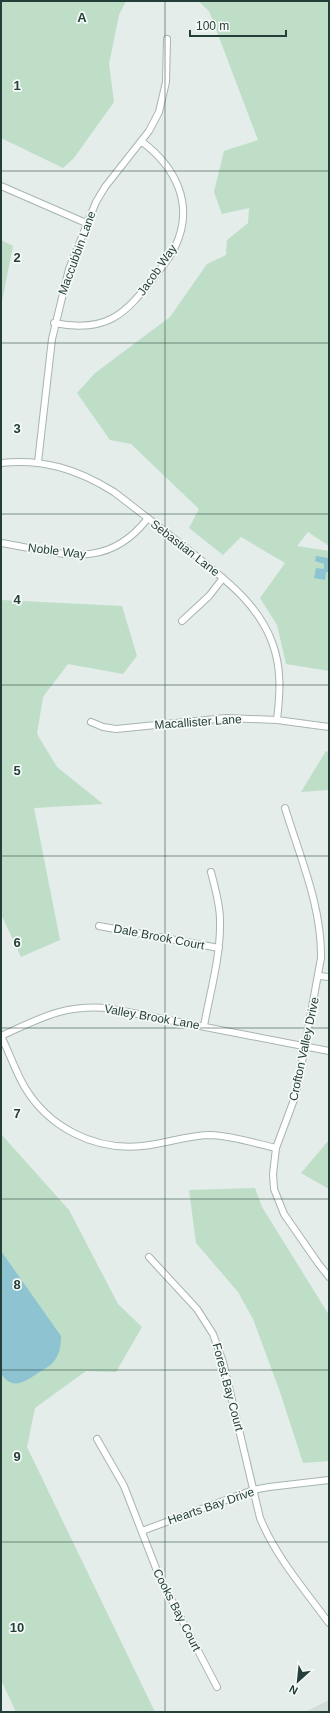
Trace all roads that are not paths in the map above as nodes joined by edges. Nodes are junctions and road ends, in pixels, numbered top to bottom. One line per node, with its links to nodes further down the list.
1 (168, 39): 2 (street, Maccubbin Lane)
2 (141, 141): 4 (street, Maccubbin Lane); 5 (street, Jacob Way)
3 (1, 186): 4 (street)
4 (86, 223): 5 (street, Maccubbin Lane)
5 (54, 323): 6 (street, Maccubbin Lane)
6 (38, 462): 7 (street, Sebastian Lane); 8 (street, Sebastian Lane)
7 (1, 463)
8 (148, 518): 9 (street, Noble Way); 10 (street, Sebastian Lane)
9 (1, 543)
10 (223, 578): 11 (street); 12 (street, Sebastian Lane)
11 (182, 620)
12 (277, 720): 13 (street, Macallister Lane); 14 (street, Macallister Lane)
13 (91, 722)
14 (329, 727)
15 (285, 808): 19 (street, Crofton Valley Drive)
16 (211, 872): 18 (street)
17 (99, 926): 18 (street, Dale Brook Court)
18 (219, 948): 21 (street)
19 (319, 976): 20 (street); 23 (street, Crofton Valley Drive)
20 (329, 977)
21 (204, 1026): 22 (street, Valley Brook Lane); 23 (street, Valley Brook Lane)
22 (1, 1036): 25 (street)
23 (306, 1046): 24 (street, Valley Brook Lane); 25 (street, Crofton Valley Drive)
24 (329, 1051)
25 (276, 1148): 27 (street, Crofton Valley Drive)
26 (149, 1257): 30 (street, Forest Bay Court)
27 (327, 1272)
28 (96, 1439): 31 (street, Cooks Bay Court)
29 (329, 1480): 30 (street, Hearts Bay Drive)
30 (253, 1490): 31 (street, Hearts Bay Drive); 32 (street, Forest Bay Court)
31 (142, 1531): 33 (street, Cooks Bay Court)
32 (329, 1623)
33 (217, 1687)

